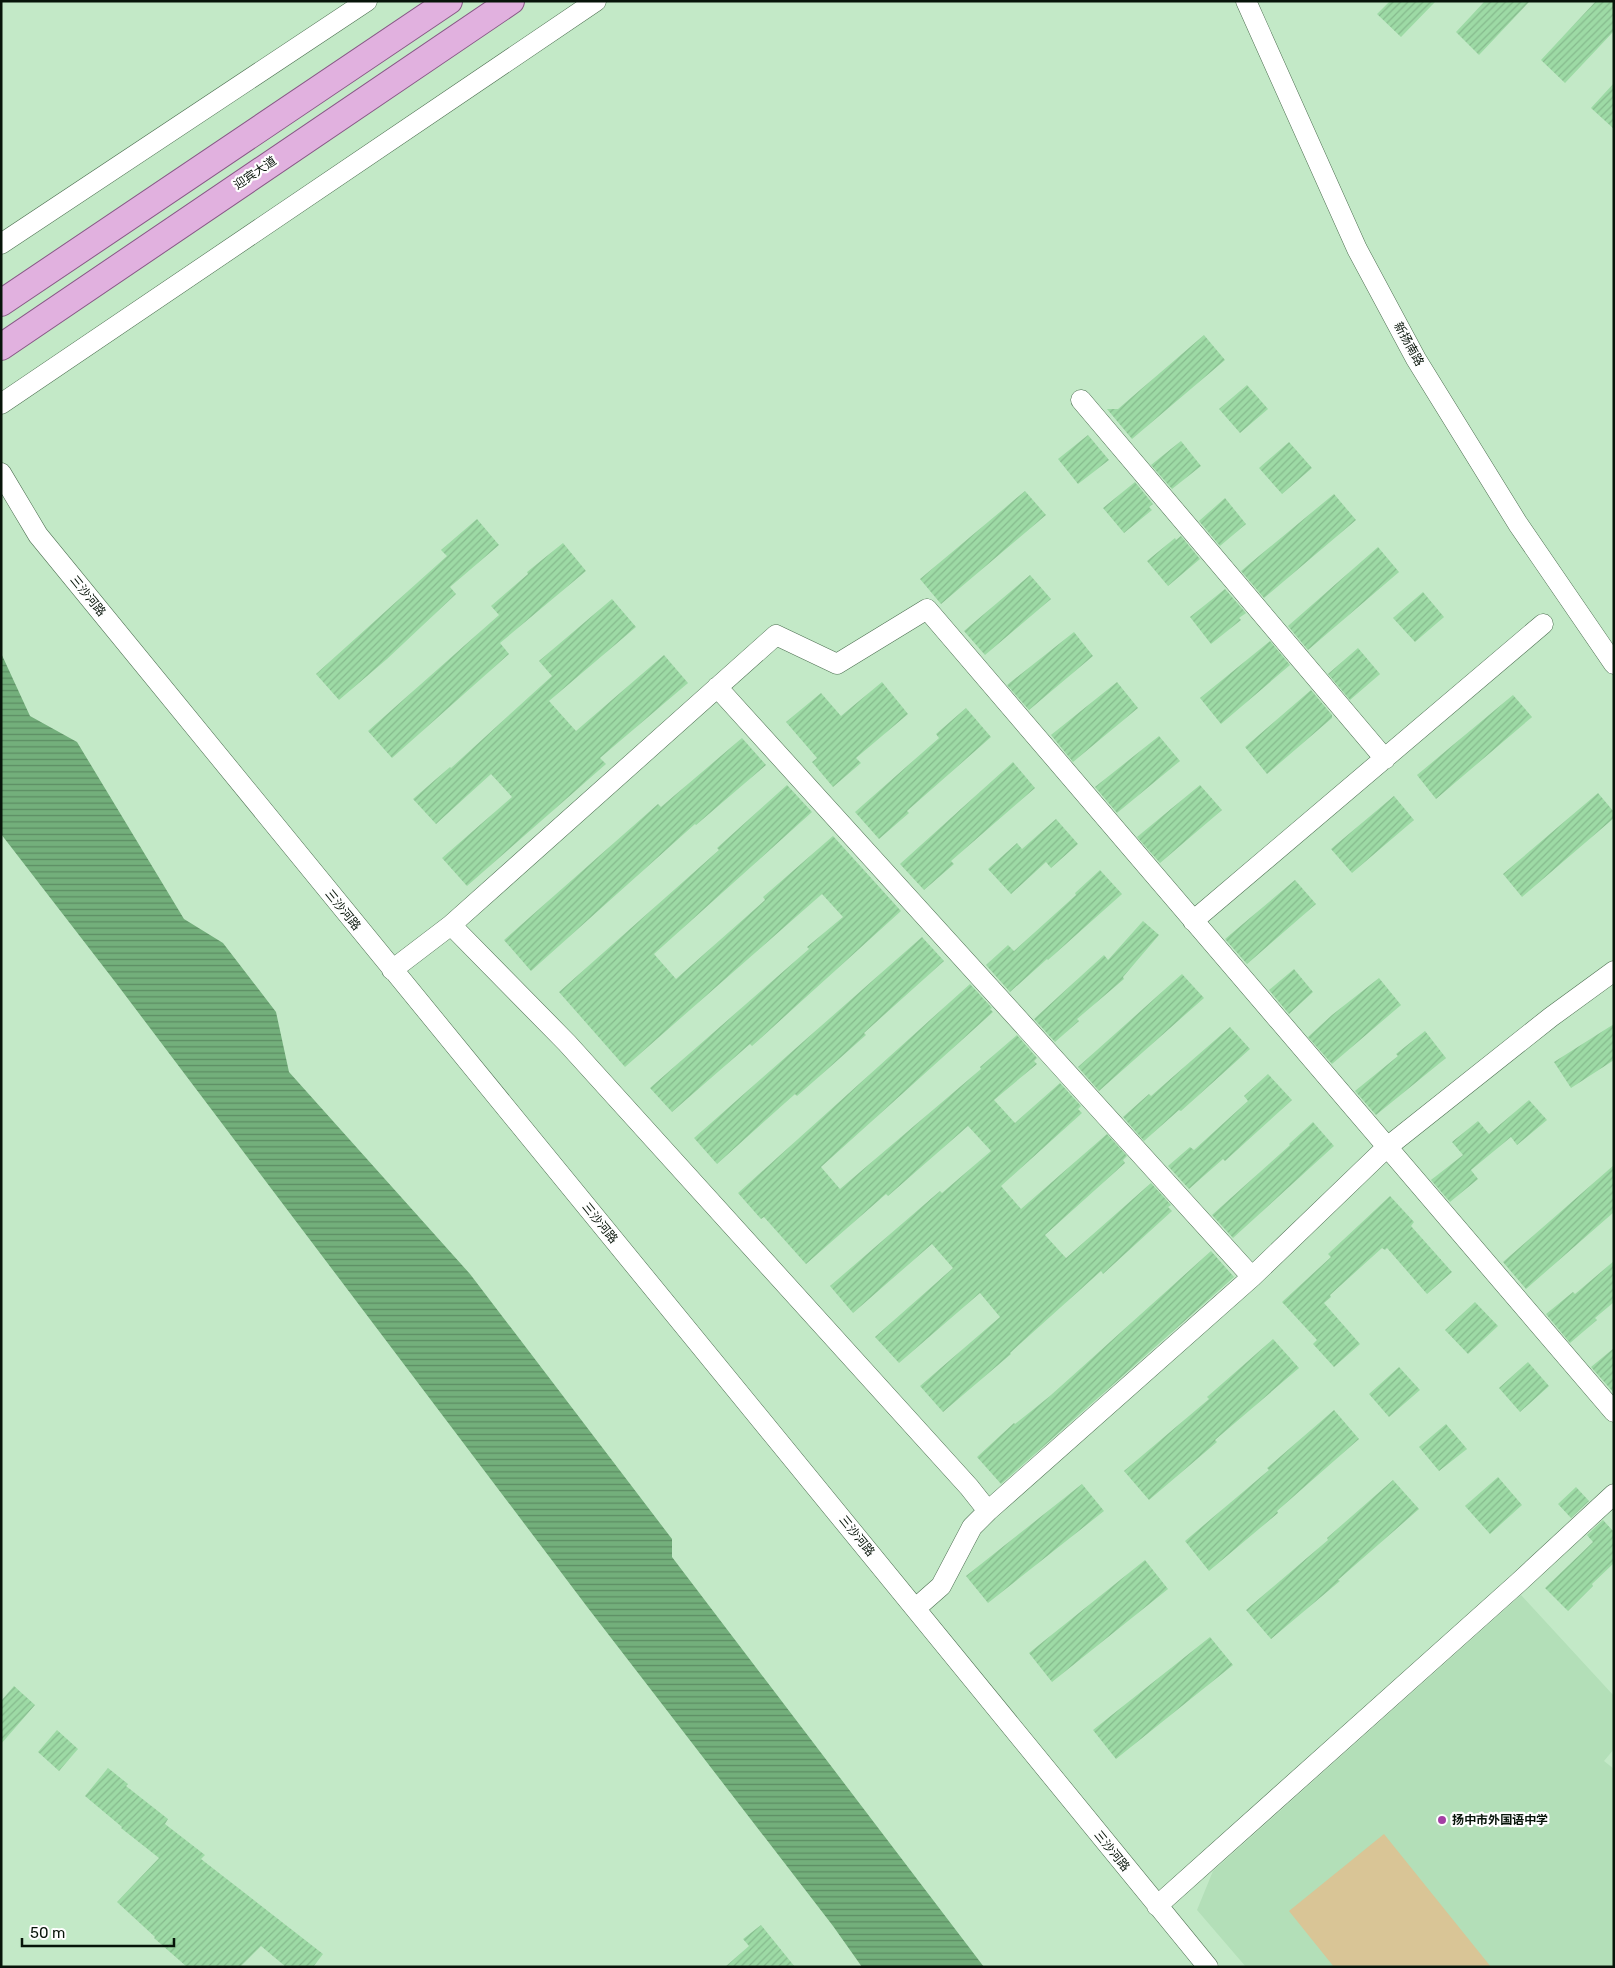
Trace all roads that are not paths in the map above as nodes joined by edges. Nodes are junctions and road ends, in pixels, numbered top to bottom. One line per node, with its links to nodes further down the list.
1 (367, 1): 8 (street)
2 (450, 1): 6 (main road)
3 (511, 1): 7 (main road, 迎宾大道)
4 (596, 1): 12 (street)
5 (1246, 1): 15 (street, 新扬南路)
6 (266, 124): 7 (main road); 9 (main road)
7 (285, 153): 10 (main road, 迎宾大道)
8 (1, 244)
9 (1, 303)
10 (1, 346)
11 (1081, 400): 17 (street)
12 (1, 404)
13 (1, 473): 20 (street, 三沙河路)
14 (1544, 624): 17 (street)
15 (1614, 664)
16 (717, 687): 18 (street); 19 (street); 23 (street)
17 (1385, 759): 18 (street)
18 (1193, 921): 22 (street)
19 (451, 925): 20 (street); 26 (street)
20 (392, 970): 27 (street, 三沙河路)
21 (1614, 970): 22 (street)
22 (1386, 1148): 23 (street); 24 (street)
23 (1252, 1277): 26 (street)
24 (1614, 1412)
25 (1614, 1494): 28 (street)
26 (988, 1511): 27 (street)
27 (916, 1608): 28 (street, 三沙河路)
28 (1157, 1906): 29 (street, 三沙河路)
29 (1208, 1967)

